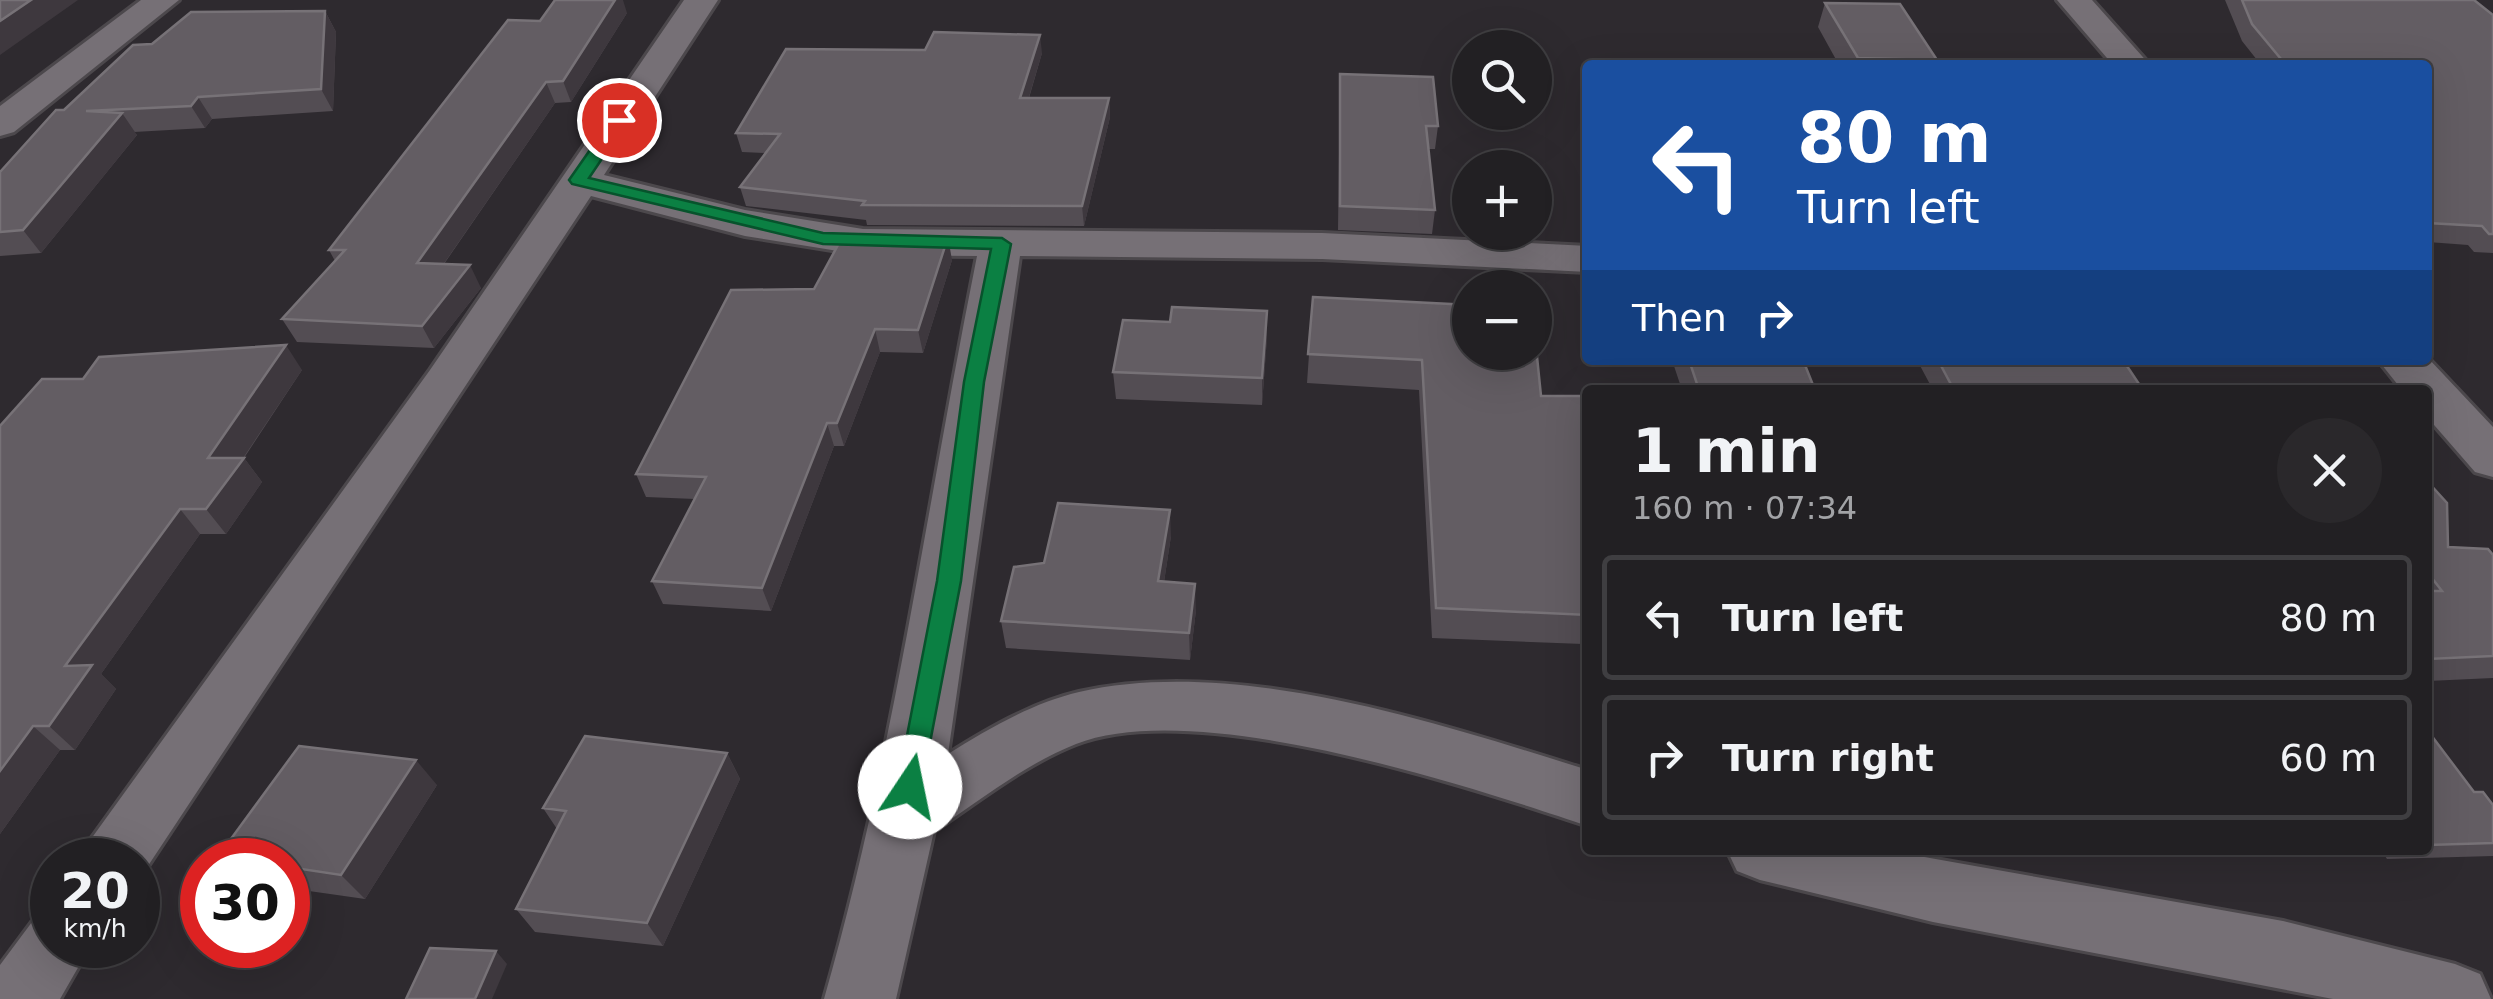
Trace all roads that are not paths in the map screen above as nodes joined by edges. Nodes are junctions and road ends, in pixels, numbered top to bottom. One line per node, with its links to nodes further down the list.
1 (162, 0): 5 (street)
2 (701, 0): 6 (street)
3 (2074, 0): 4 (street)
4 (2128, 60)
5 (0, 124)
6 (578, 180): 7 (street); 15 (street)
7 (1002, 244): 8 (street); 14 (street)
8 (1582, 260)
9 (2407, 365): 10 (street)
10 (2425, 385)
11 (2432, 393): 12 (street)
12 (2493, 459)
13 (1582, 796): 14 (street)
14 (904, 816): 19 (street)
15 (129, 838)
16 (1778, 855): 20 (street)
17 (40, 968): 18 (street)
18 (18, 999)
19 (860, 999)
20 (2455, 999)

